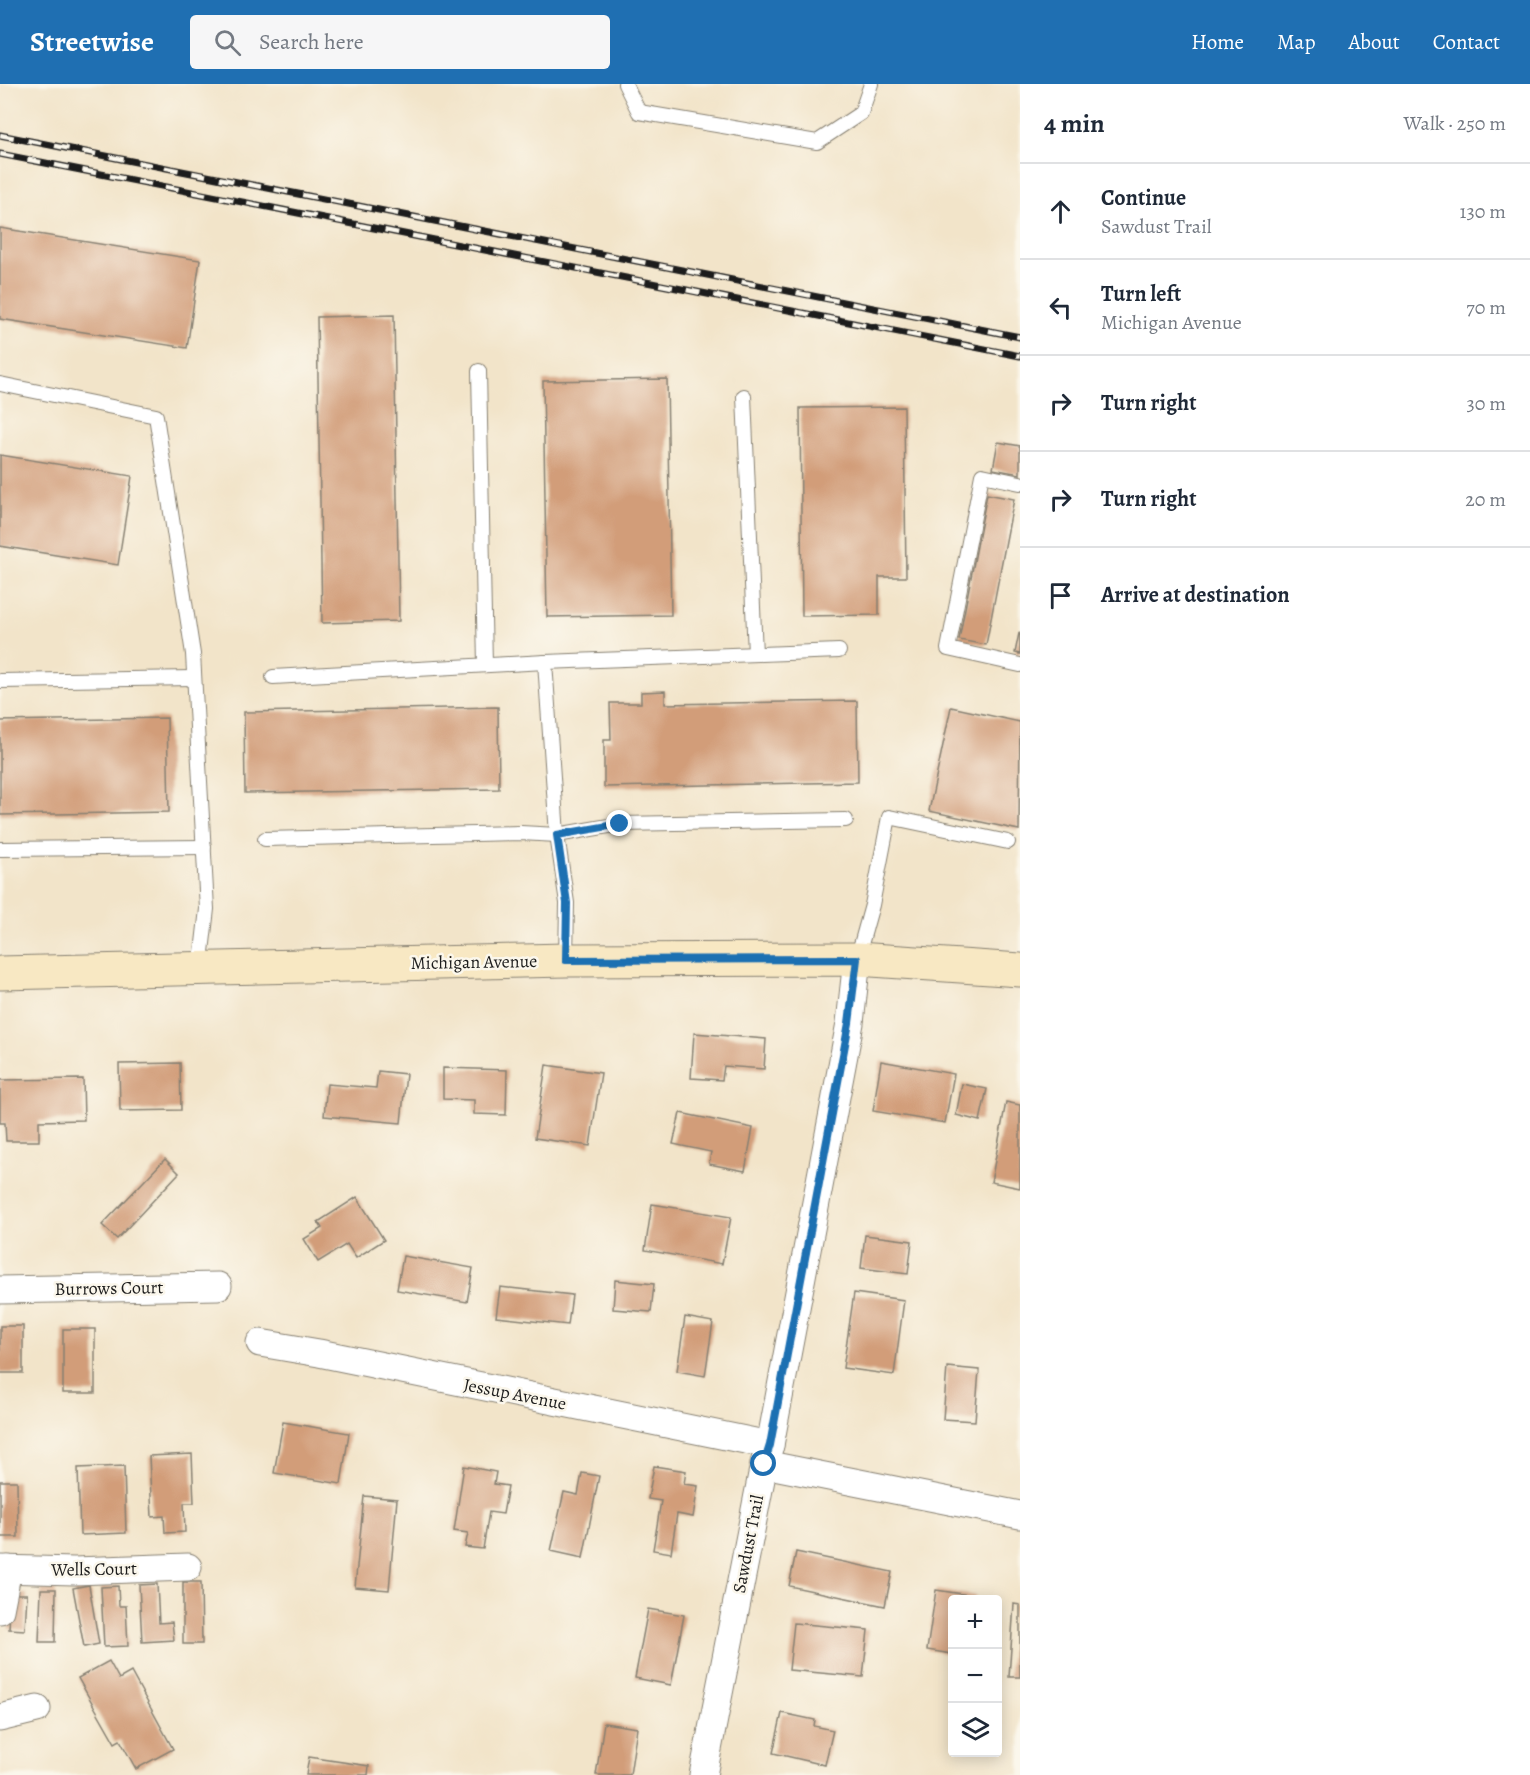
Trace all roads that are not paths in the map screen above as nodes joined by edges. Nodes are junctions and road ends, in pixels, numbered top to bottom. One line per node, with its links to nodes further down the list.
1 (625, 84): 2 (lane)
2 (871, 84)
3 (479, 371): 10 (lane)
4 (0, 384): 13 (lane)
5 (744, 396): 8 (lane)
6 (1020, 483): 11 (lane)
7 (839, 651): 8 (lane)
8 (755, 654): 9 (lane)
9 (544, 662): 10 (lane); 16 (lane)
10 (485, 665): 12 (lane)
11 (1020, 665)
12 (273, 677)
13 (194, 678): 14 (lane); 19 (lane)
14 (0, 681)
15 (846, 820): 16 (lane)
16 (557, 835): 17 (lane); 22 (lane)
17 (265, 839)
18 (1008, 842): 21 (lane)
19 (204, 847): 20 (lane); 23 (lane)
20 (0, 849)
21 (857, 959): 22 (main road, Michigan Avenue); 24 (main road, Michigan Avenue); 29 (street, Sawdust Trail)
22 (566, 960): 23 (main road, Michigan Avenue)
23 (200, 969): 25 (main road, Michigan Avenue)
24 (1020, 970)
25 (0, 974)
26 (218, 1286): 27 (street, Burrows Court)
27 (0, 1290)
28 (260, 1343): 29 (street, Jessup Avenue)
29 (767, 1454): 30 (street, Jessup Avenue); 36 (street, Sawdust Trail)
30 (1020, 1515)
31 (188, 1567): 32 (street, Wells Court)
32 (4, 1569): 33 (street)
33 (0, 1610)
34 (37, 1709): 35 (street)
35 (0, 1718)
36 (702, 1775)

